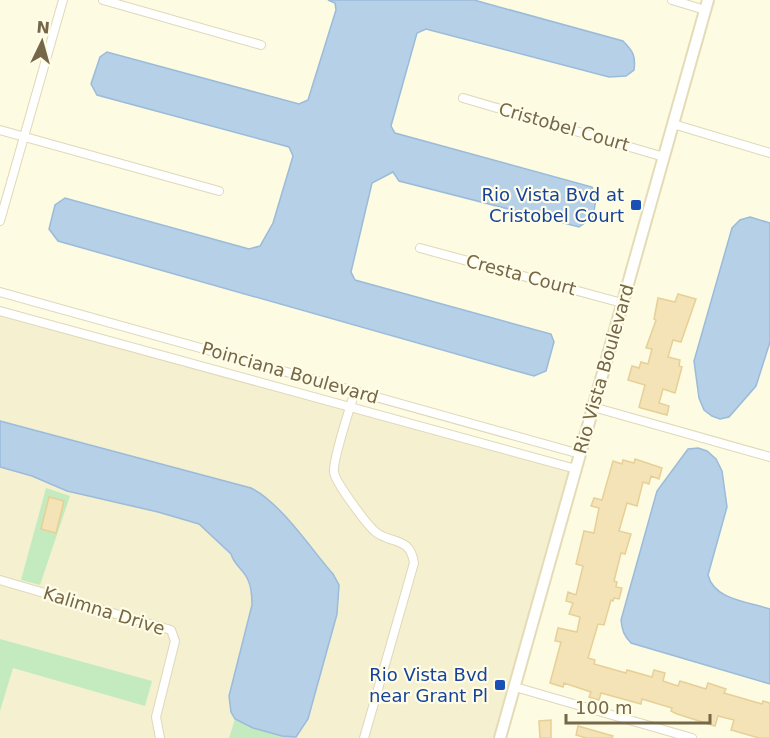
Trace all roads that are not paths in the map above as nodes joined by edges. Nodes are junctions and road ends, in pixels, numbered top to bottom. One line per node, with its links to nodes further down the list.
1 (63, 0): 9 (street)
2 (103, 0): 5 (street)
3 (672, 0): 4 (street)
4 (707, 5): 7 (street, Rio Vista Boulevard)
5 (261, 45)
6 (463, 98): 11 (street, Cristobel Court)
7 (673, 124): 10 (street); 11 (street, Rio Vista Boulevard)
8 (0, 130): 9 (street)
9 (24, 137): 12 (street); 13 (street)
10 (770, 153)
11 (664, 157): 16 (street, Rio Vista Boulevard)
12 (219, 191)
13 (0, 221)
14 (420, 248): 16 (street, Cresta Court)
15 (0, 292): 18 (street, Poinciana Boulevard)
16 (622, 303): 22 (street, Rio Vista Boulevard)
17 (0, 311): 19 (street, Poinciana Boulevard)
18 (165, 338): 19 (street); 20 (street, Poinciana Boulevard)
19 (160, 354): 21 (street, Poinciana Boulevard)
20 (355, 391): 21 (street); 23 (street, Poinciana Boulevard)
21 (350, 407): 25 (street, Poinciana Boulevard); 29 (street)
22 (593, 407): 23 (street, Rio Vista Boulevard); 24 (street)
23 (580, 454): 25 (street, Rio Vista Boulevard)
24 (770, 457)
25 (576, 469): 27 (street, Rio Vista Boulevard)
26 (0, 580): 28 (street, Kalimna Drive)
27 (515, 687): 30 (street, Rio Vista Boulevard); 31 (street)
28 (160, 738)
29 (364, 738)
30 (500, 738)
31 (692, 738)

